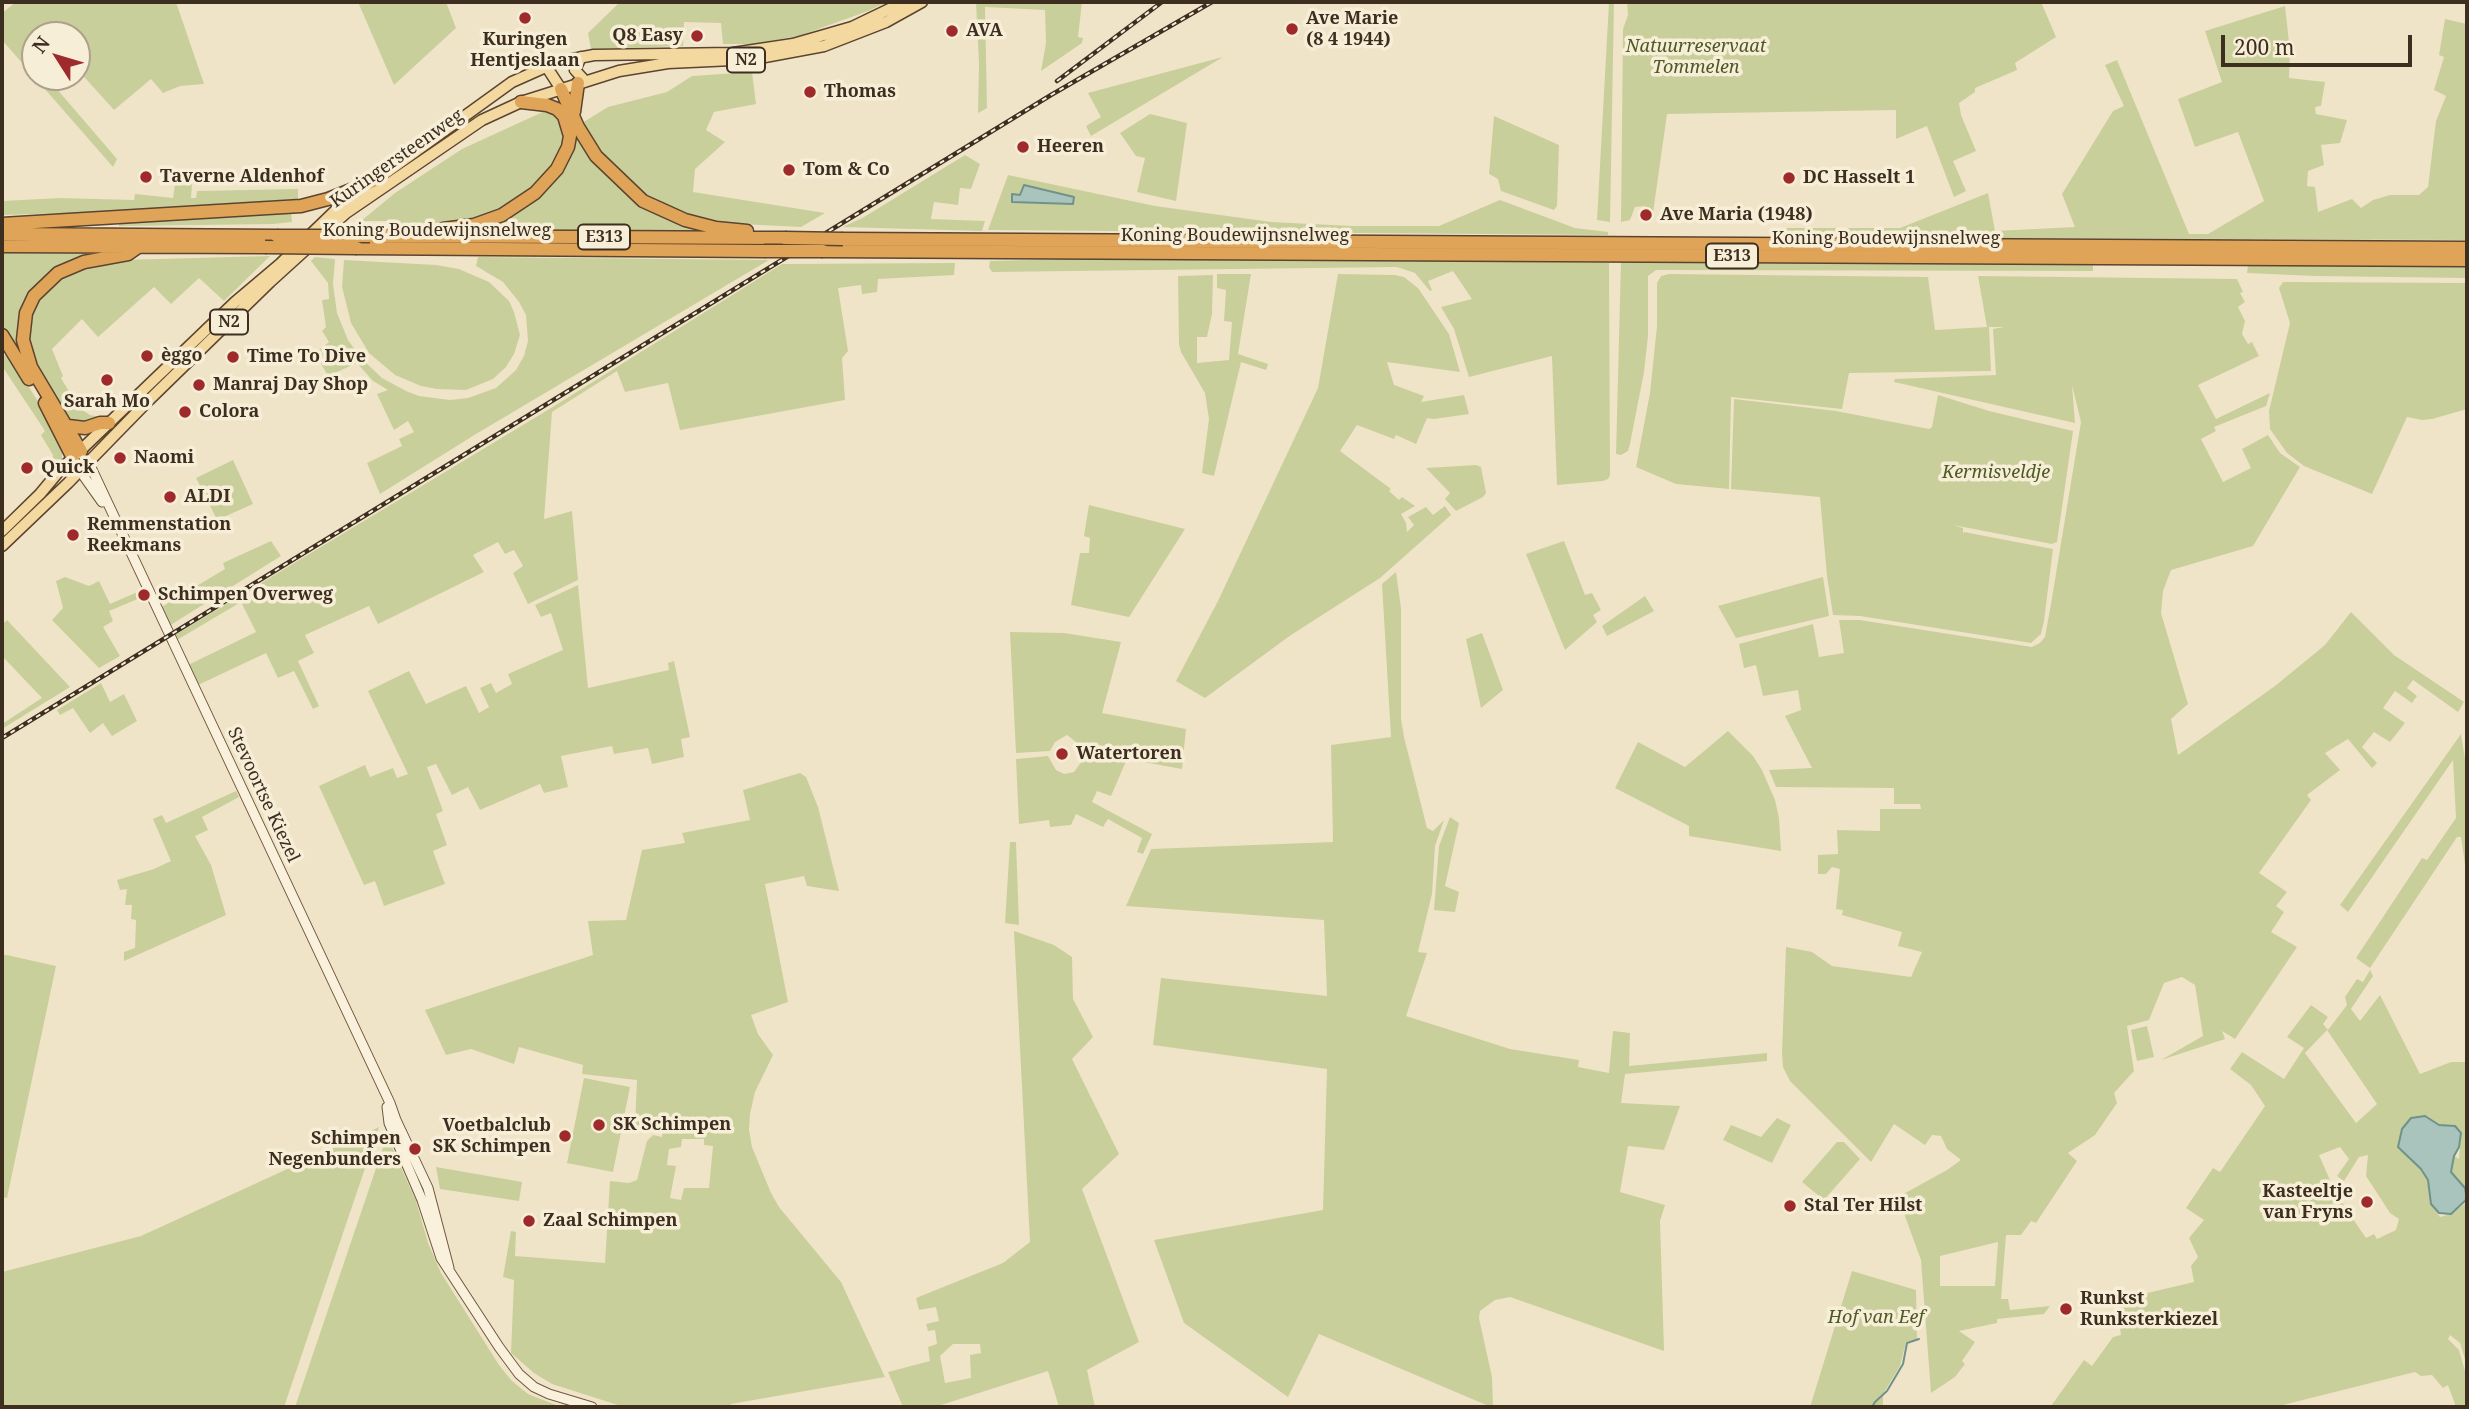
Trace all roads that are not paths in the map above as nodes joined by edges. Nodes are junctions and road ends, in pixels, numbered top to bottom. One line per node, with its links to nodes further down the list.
1 (904, 2): 3 (main road, Kuringersteenweg / N2)
2 (922, 2): 5 (main road, Kuringersteenweg / N2)
3 (581, 57): 4 (main road, Kuringersteenweg / N2); 5 (main road)
4 (546, 66): 6 (main road); 9 (main road, Kuringersteenweg / N2)
5 (581, 82): 6 (main road, Kuringersteenweg / N2); 8 (highway)
6 (561, 89): 7 (main road, Kuringersteenweg / N2); 8 (highway)
7 (521, 102): 12 (highway); 23 (main road, Kuringersteenweg / N2)
8 (574, 116): 13 (highway)
9 (372, 183): 10 (highway); 21 (main road, Kuringersteenweg / N2)
10 (2, 224)
11 (2, 233): 12 (highway, Koning Boudewijnsnelweg / E313, bridge)
12 (423, 236): 13 (highway, Koning Boudewijnsnelweg / E313)
13 (785, 239): 15 (highway, Koning Boudewijnsnelweg / E313, bridge)
14 (2, 246): 17 (highway, Koning Boudewijnsnelweg / E313)
15 (961, 246): 16 (highway, Koning Boudewijnsnelweg / E313); 17 (highway, Koning Boudewijnsnelweg / E313, bridge)
16 (999, 246): 18 (highway, Koning Boudewijnsnelweg / E313); 19 (highway, Koning Boudewijnsnelweg / E313)
17 (138, 247): 22 (highway)
18 (2467, 248)
19 (2467, 260)
20 (2, 335): 23 (highway)
21 (109, 424): 22 (highway); 23 (main road, Kuringersteenweg / N2)
22 (68, 426): 23 (highway)
23 (80, 460): 24 (main road, Kuringersteenweg / N2); 25 (main road, Kuringersteenweg / N2); 26 (main road, Stevoortse Kiezel)
24 (2, 531)
25 (2, 547)
26 (592, 1407)

